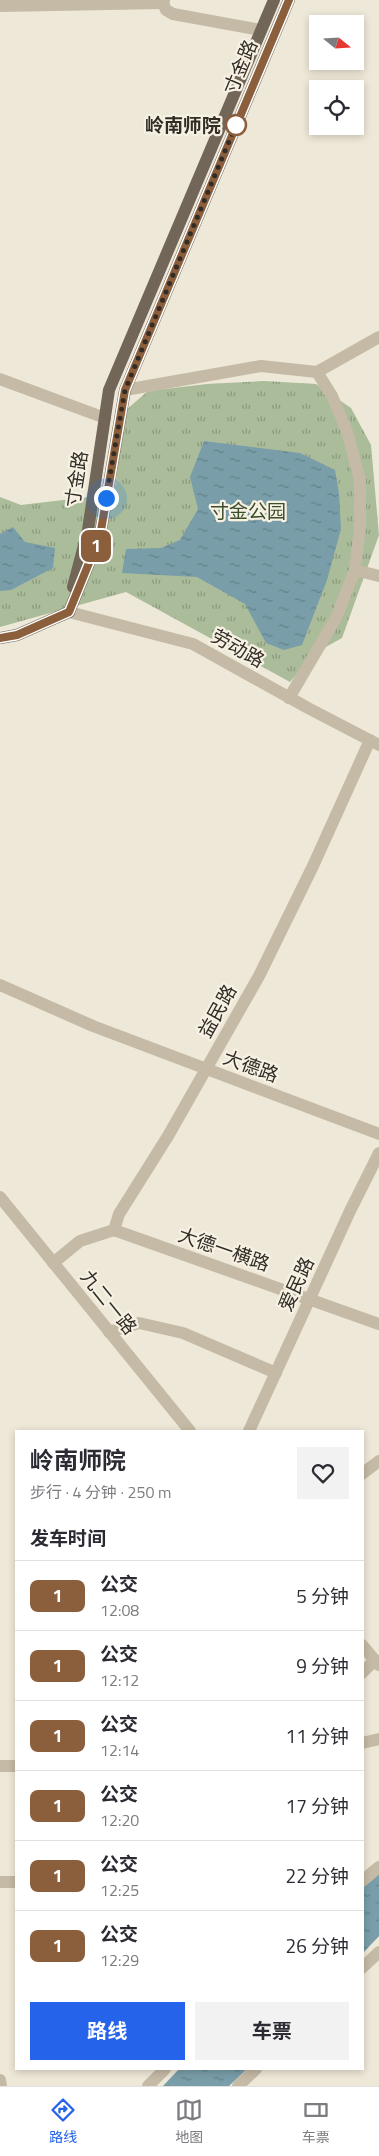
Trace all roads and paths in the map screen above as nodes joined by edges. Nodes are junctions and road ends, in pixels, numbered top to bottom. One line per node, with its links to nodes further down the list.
1 (272, 0): 5 (main road, 寸金路)
2 (289, 0): 9 (main road, 寸金路)
3 (164, 2): 4 (street); 5 (street)
4 (0, 6)
5 (261, 30): 10 (main road, 寸金路)
6 (379, 337): 7 (street)
7 (317, 372): 9 (street); 11 (street)
8 (0, 379): 10 (street)
9 (125, 390): 13 (main road, 寸金路)
10 (105, 418): 13 (main road, 寸金路)
11 (355, 570): 12 (street); 15 (street)
12 (379, 576)
13 (69, 612): 14 (main road); 15 (street, 劳动路)
14 (0, 638)
15 (289, 698): 16 (street, 劳动路)
16 (374, 742): 18 (street, 益民路)
17 (0, 985): 18 (street, 大德路)
18 (206, 1069): 19 (street, 大德路); 22 (street, 益民路)
19 (379, 1134)
20 (379, 1153): 24 (street, 爱民路)
21 (0, 1197): 23 (street, 九二一路)
22 (114, 1230): 23 (street); 24 (street, 大德一横路)
23 (53, 1263): 26 (street, 九二一路)
24 (310, 1299): 25 (street, 大德一横路); 27 (street, 爱民路)
25 (379, 1324)
26 (109, 1332): 27 (street); 28 (street, 九二一路)
27 (276, 1372): 29 (street, 爱民路)
28 (189, 1430)
29 (249, 1430)
30 (379, 1461): 31 (street)
31 (364, 1472)
32 (364, 1647): 33 (street)
33 (377, 1663): 34 (street)
34 (364, 1672)
35 (379, 1740): 36 (street)
36 (364, 1743)
37 (0, 1766): 38 (street)
38 (15, 1766)
39 (379, 1867): 40 (street)
40 (364, 1879)
41 (0, 1882): 42 (street)
42 (15, 1882)
43 (379, 1952): 44 (street)
44 (364, 1966)
45 (164, 2070): 49 (street)
46 (255, 2070): 50 (street)
47 (0, 2080): 48 (street)
48 (1, 2086)
49 (148, 2086)
50 (238, 2086)

